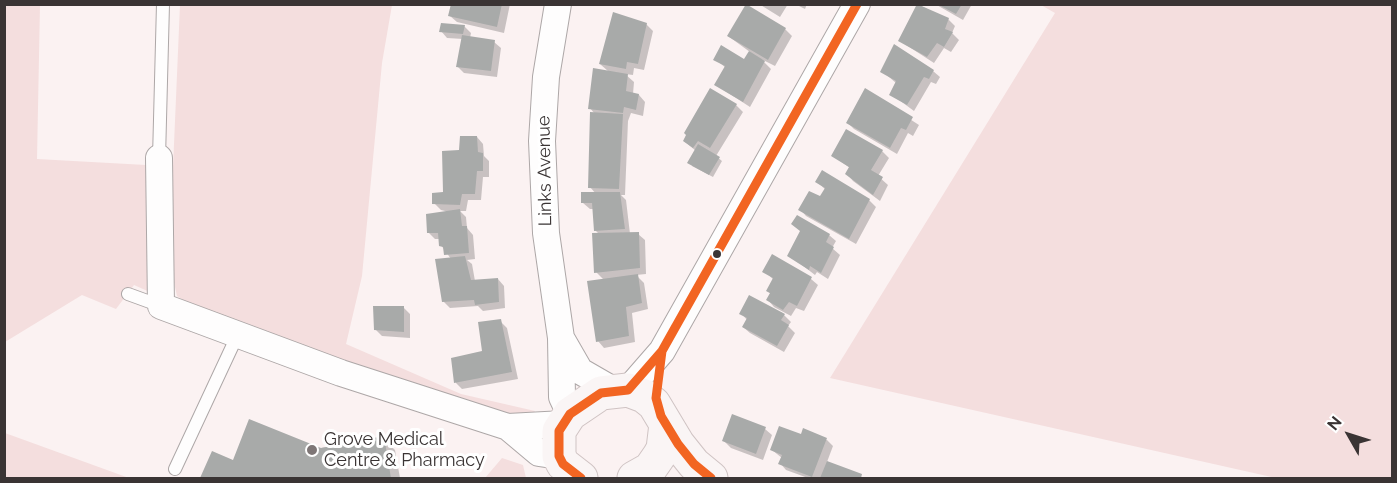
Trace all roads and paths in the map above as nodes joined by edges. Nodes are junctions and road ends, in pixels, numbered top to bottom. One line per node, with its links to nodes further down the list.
1 (163, 4): 4 (lane)
2 (558, 4): 8 (street, Links Avenue)
3 (856, 4): 9 (street)
4 (159, 158): 6 (street)
5 (128, 294): 6 (lane)
6 (161, 306): 7 (street)
7 (238, 334): 13 (street); 14 (lane)
8 (561, 338): 10 (street, Links Avenue); 11 (street, Links Avenue)
9 (662, 351): 10 (street); 12 (street)
10 (621, 390): 11 (main road); 12 (main road)
11 (567, 419): 13 (street); 15 (main road)
12 (664, 420): 16 (main road); 17 (main road)
13 (508, 427): 15 (street)
14 (175, 469)
15 (564, 469)
16 (634, 478)
17 (711, 478)

